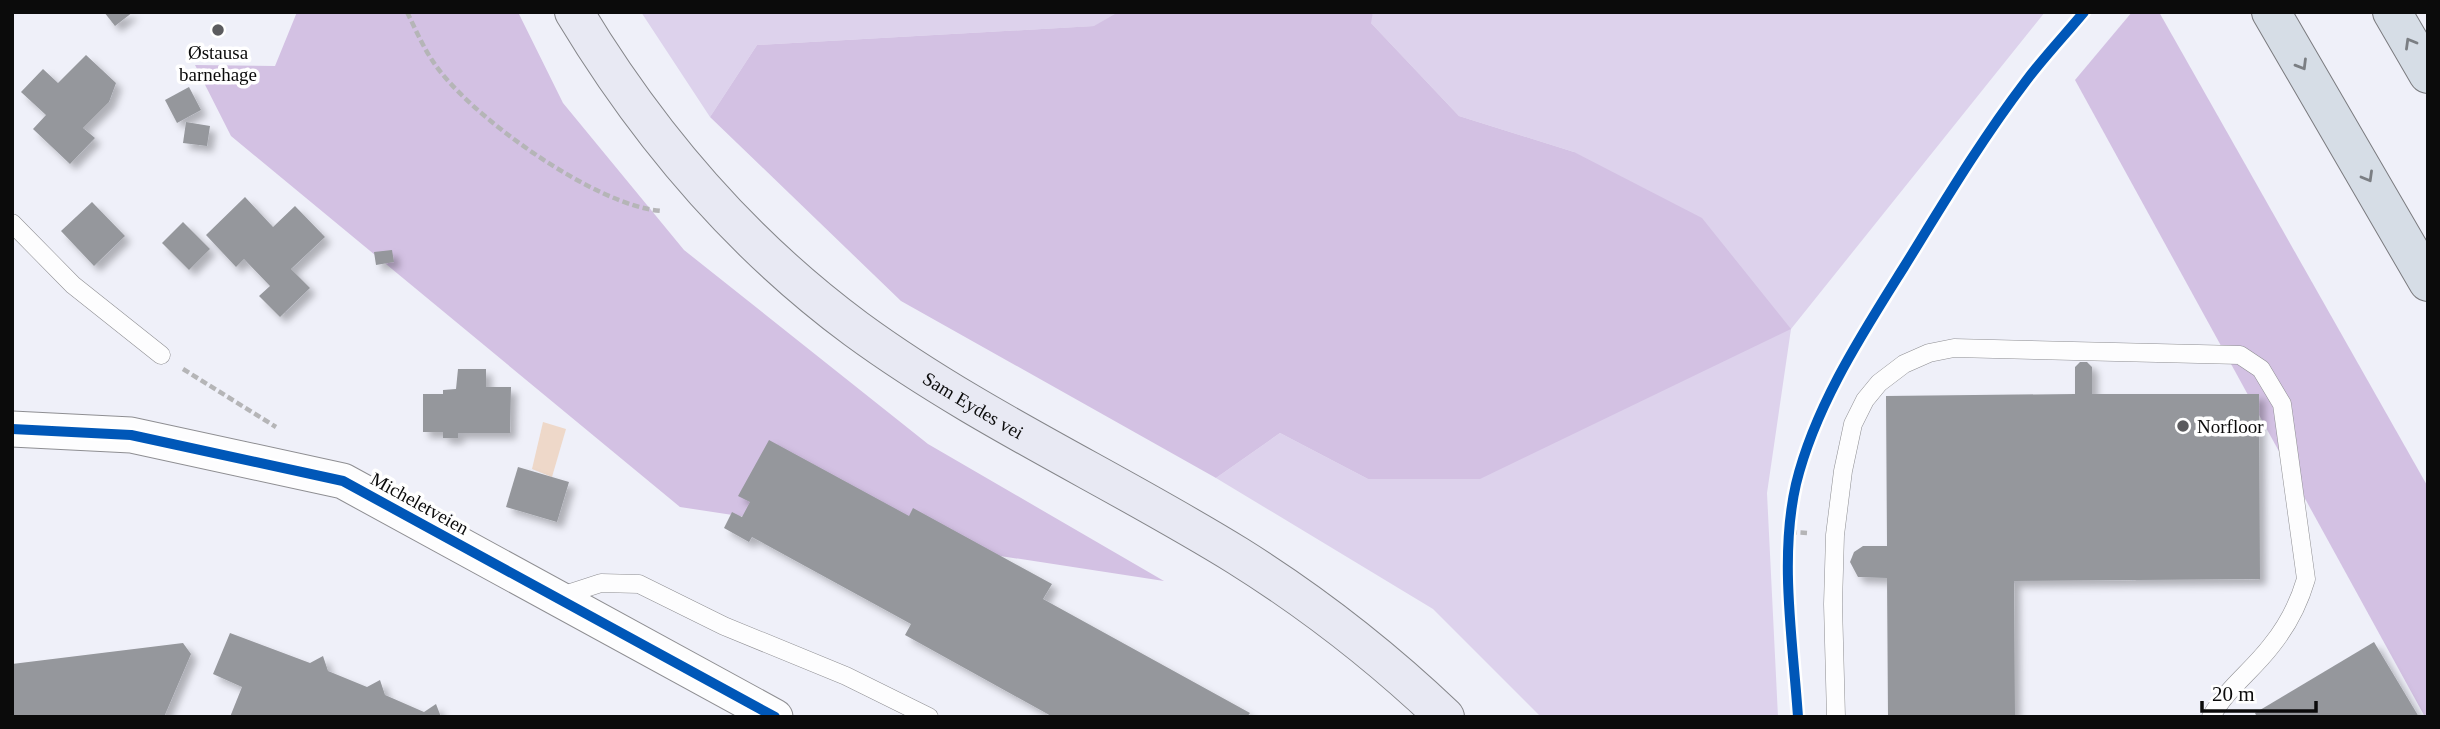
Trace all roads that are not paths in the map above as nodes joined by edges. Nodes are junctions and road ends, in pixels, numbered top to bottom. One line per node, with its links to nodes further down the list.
1 (574, 12): 12 (main road, Sam Eydes vei)
2 (2271, 12): 6 (highway, one-way to 6)
3 (2392, 12): 4 (highway, one-way to 3)
4 (2428, 74)
5 (12, 223): 7 (lane)
6 (2428, 282)
7 (161, 355)
8 (12, 429): 9 (street, Micheletveien)
9 (556, 597): 10 (street, Micheletveien); 11 (lane)
10 (775, 717)
11 (929, 717)
12 (1444, 717)
13 (1836, 717): 14 (lane)
14 (2211, 717)

